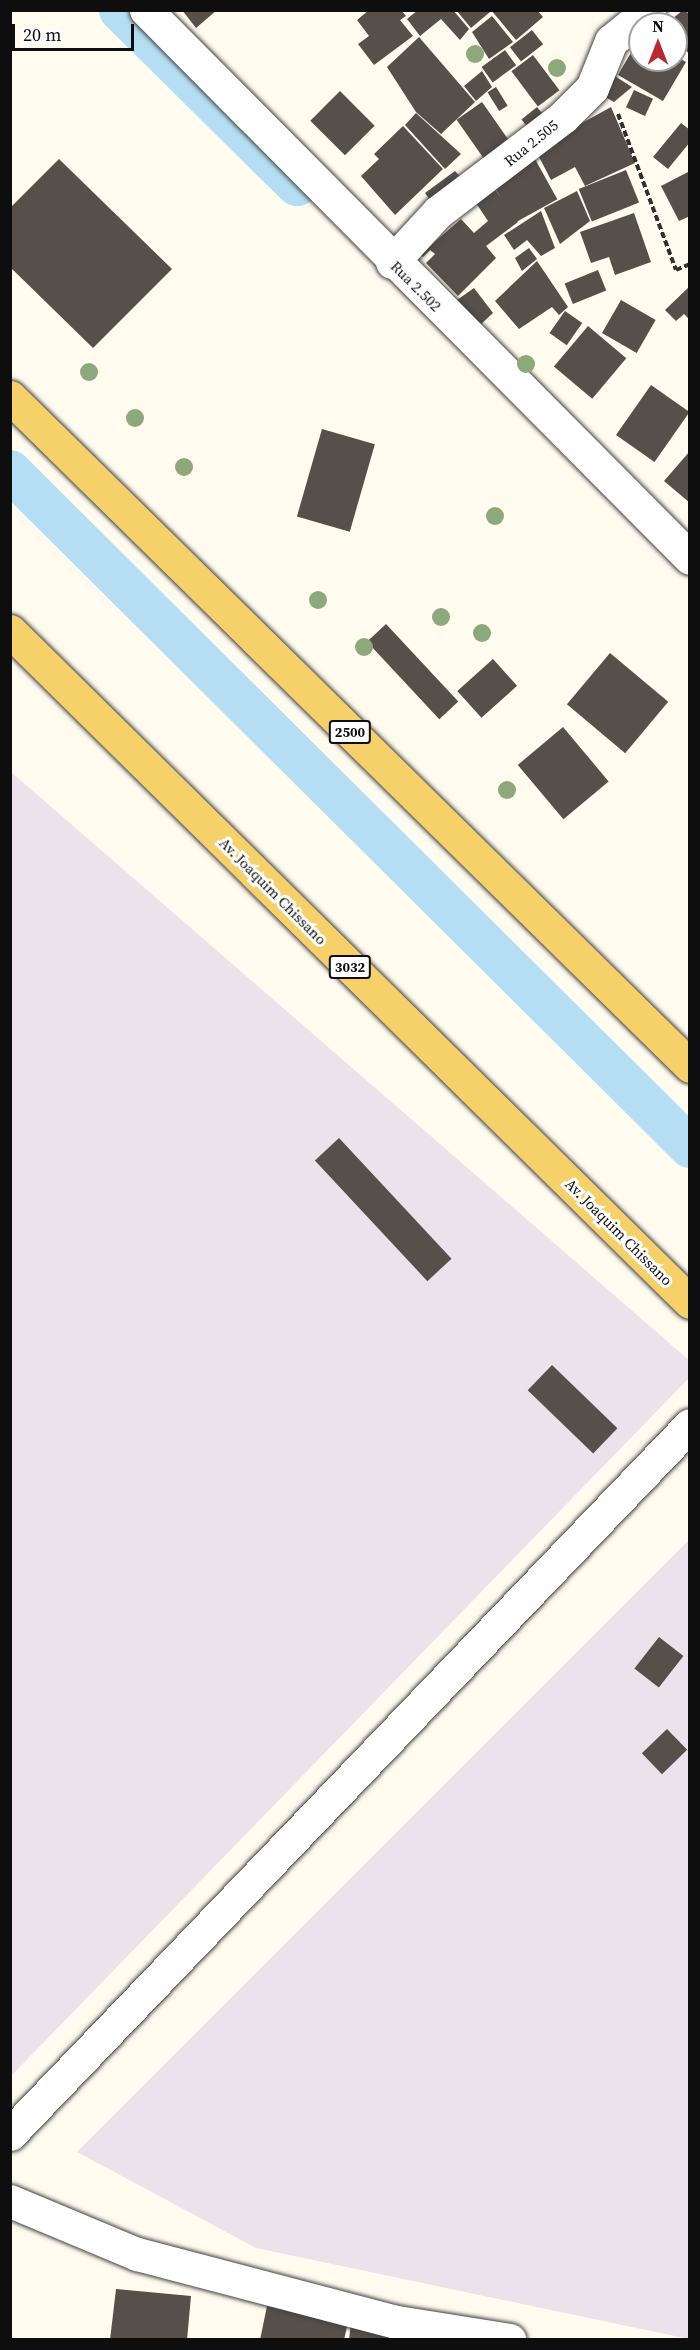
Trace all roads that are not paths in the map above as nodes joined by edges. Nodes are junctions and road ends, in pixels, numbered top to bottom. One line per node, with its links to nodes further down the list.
1 (146, 10): 3 (street, Rua 2.502)
2 (649, 10): 3 (street, Rua 2.505)
3 (392, 262): 5 (street, Rua 2.502)
4 (10, 397): 7 (main road, 2500)
5 (690, 558)
6 (10, 631): 8 (main road, Av. Joaquim Chissano / 3032)
7 (690, 1066)
8 (690, 1302)
9 (690, 1425): 10 (street)
10 (10, 2134)
11 (10, 2201): 12 (street)
12 (510, 2340)

